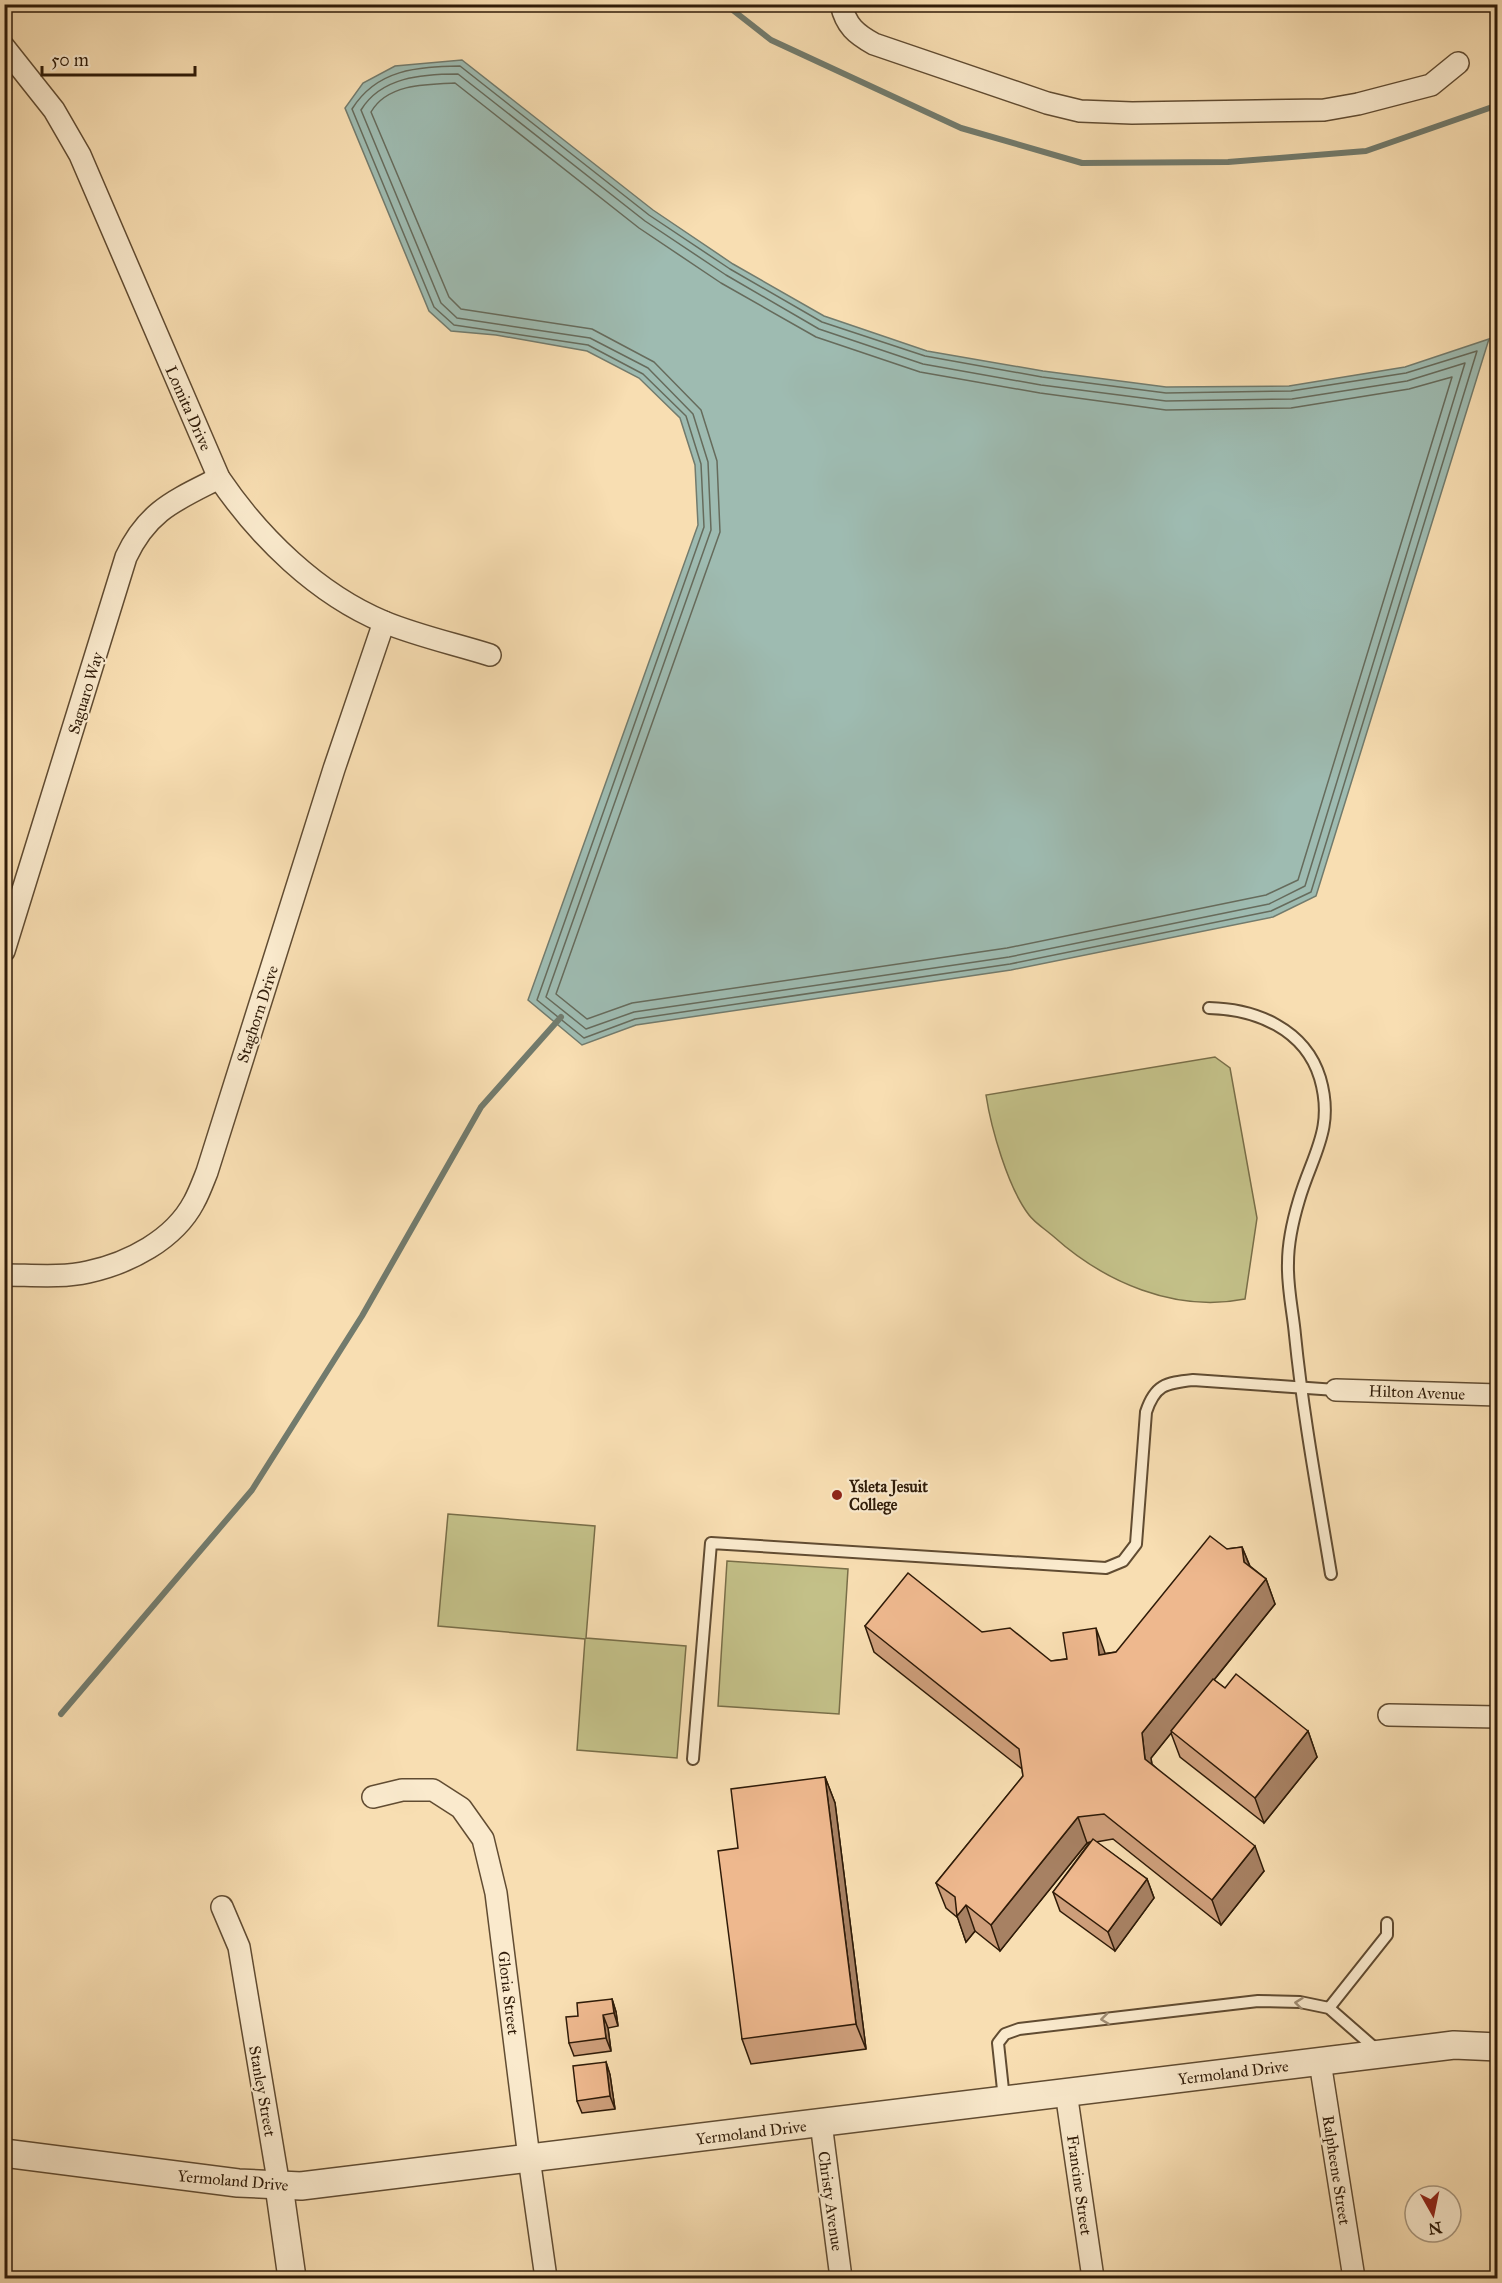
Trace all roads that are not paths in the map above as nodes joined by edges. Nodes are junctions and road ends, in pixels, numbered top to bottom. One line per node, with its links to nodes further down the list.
1 (841, 4): 3 (street)
2 (4, 47): 4 (street, Lomita Drive)
3 (1458, 63)
4 (219, 478): 5 (street, Lomita Drive); 7 (street, Saguaro Way)
5 (384, 622): 6 (street, Lomita Drive); 9 (street, Staghorn Drive)
6 (490, 655)
7 (4, 951)
8 (1209, 1008): 10 (lane)
9 (4, 1275)
10 (1300, 1386): 11 (lane); 13 (lane); 16 (lane)
11 (1336, 1389): 12 (street, Hilton Avenue)
12 (1497, 1395)
13 (1331, 1574)
14 (1389, 1715): 15 (street)
15 (1497, 1717)
16 (693, 1759)
17 (373, 1797): 28 (street, Gloria Street)
18 (222, 1907): 29 (street, Stanley Street)
19 (1387, 1923): 20 (lane)
20 (1329, 2008): 22 (lane); 25 (lane, one-way to 25)
21 (1497, 2047): 22 (street, Yermoland Drive)
22 (1382, 2054): 23 (street, Yermoland Drive)
23 (1320, 2062): 24 (street, Yermoland Drive); 34 (street, Ralpheene Street)
24 (1066, 2092): 25 (street, Yermoland Drive); 33 (street, Francine Street)
25 (1004, 2100): 26 (street, Yermoland Drive)
26 (821, 2124): 28 (street, Yermoland Drive); 32 (street, Christy Avenue)
27 (4, 2153): 29 (street, Yermoland Drive)
28 (529, 2158): 29 (street, Yermoland Drive); 31 (street, Gloria Street)
29 (279, 2186): 30 (street, Stanley Street)
30 (292, 2278)
31 (546, 2278)
32 (841, 2278)
33 (1093, 2278)
34 (1354, 2278)

